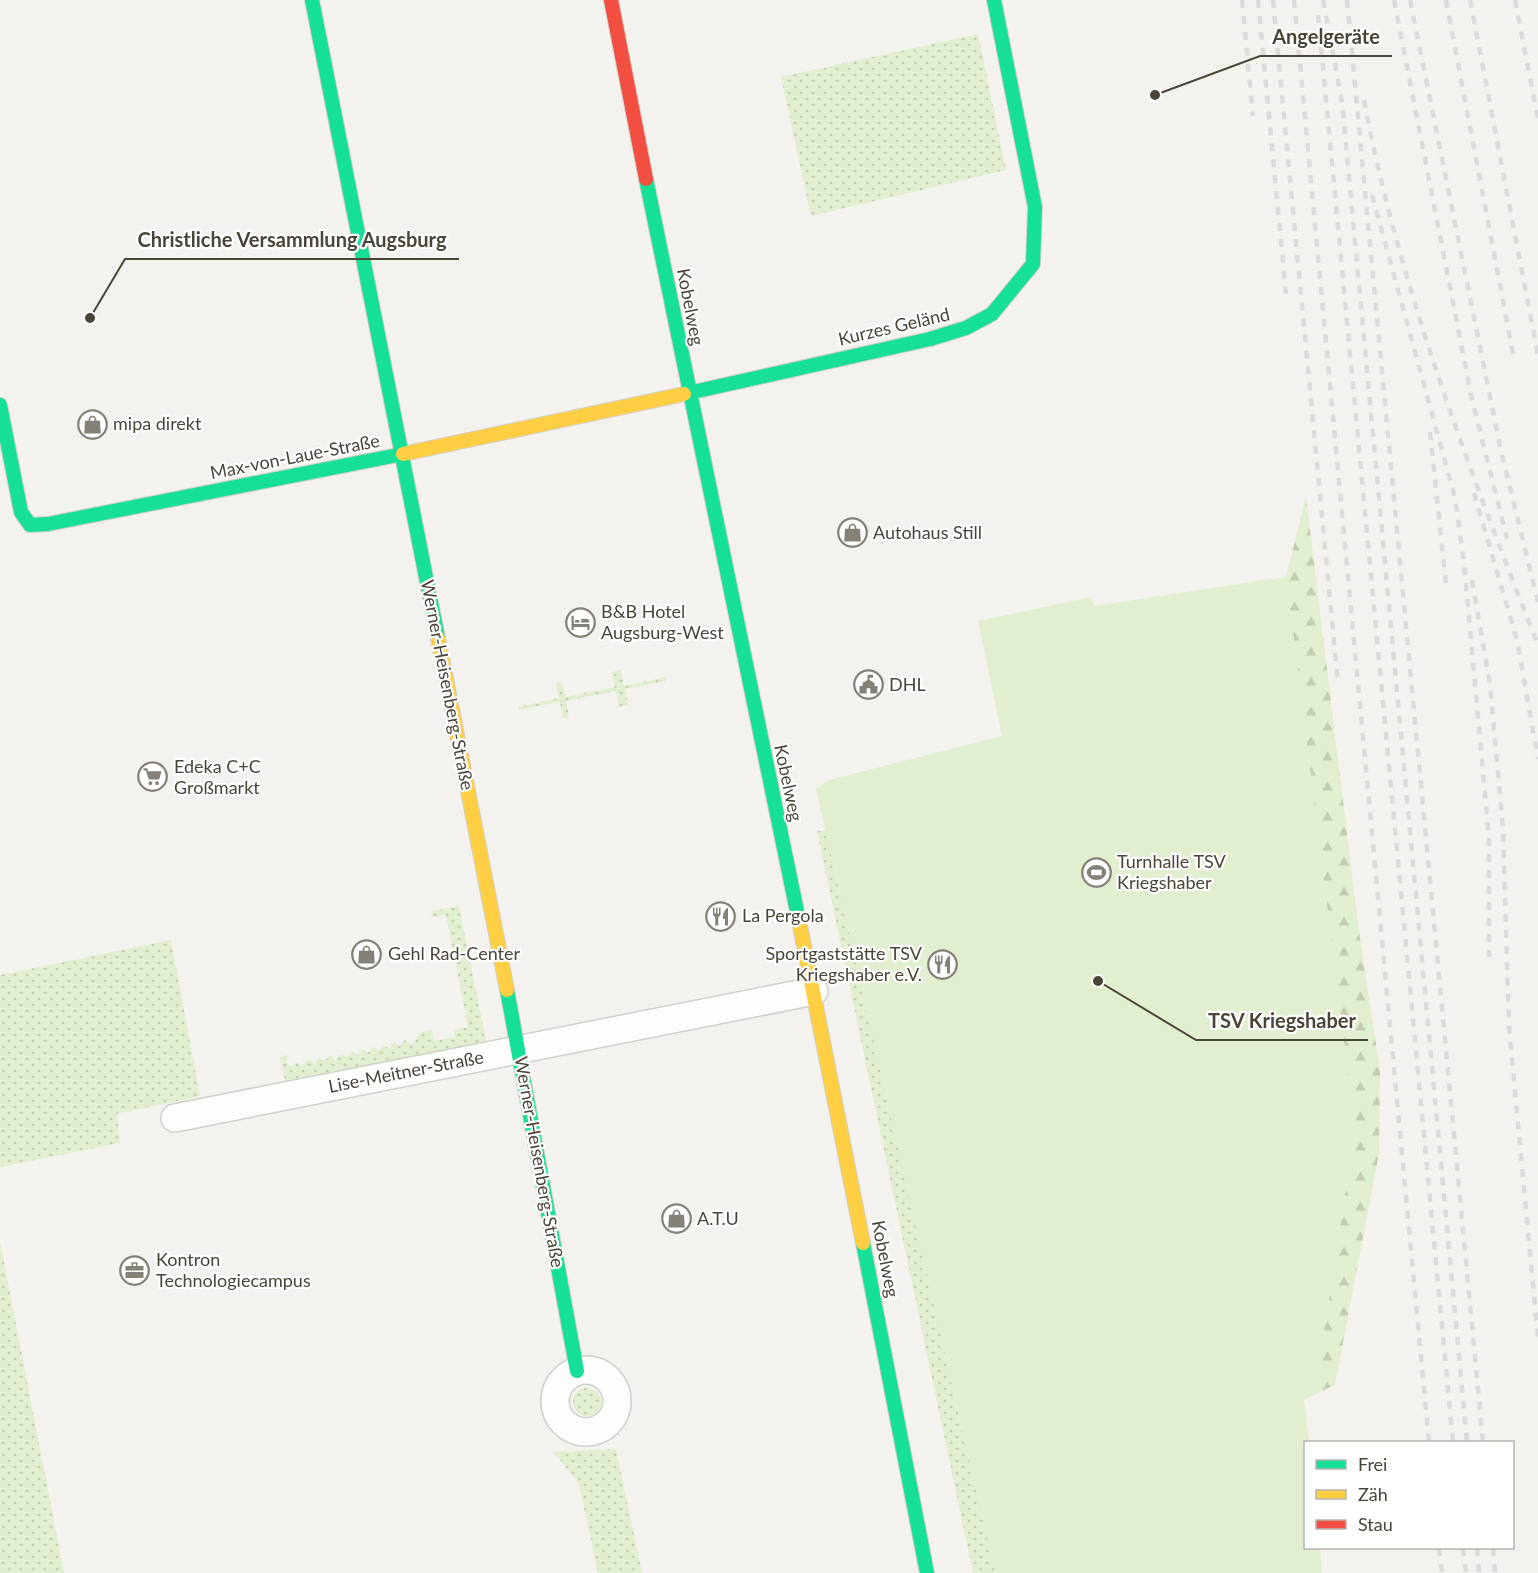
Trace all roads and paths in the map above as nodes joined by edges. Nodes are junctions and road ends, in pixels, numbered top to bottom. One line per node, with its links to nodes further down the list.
1 (312, 0): 6 (street, Werner-Heisenberg-Straße)
2 (611, 0): 4 (street, Kobelweg)
3 (994, 0): 4 (street, Kurzes Geländ)
4 (688, 391): 6 (street, Max-von-Laue-Straße); 7 (street, Kobelweg)
5 (0, 405): 6 (street, Max-von-Laue-Straße)
6 (402, 455): 8 (street, Werner-Heisenberg-Straße)
7 (814, 991): 8 (street, Lise-Meitner-Straße); 11 (street, Kobelweg)
8 (519, 1051): 9 (street, Lise-Meitner-Straße); 10 (street, Werner-Heisenberg-Straße)
9 (175, 1118)
10 (577, 1371)
11 (927, 1573)

